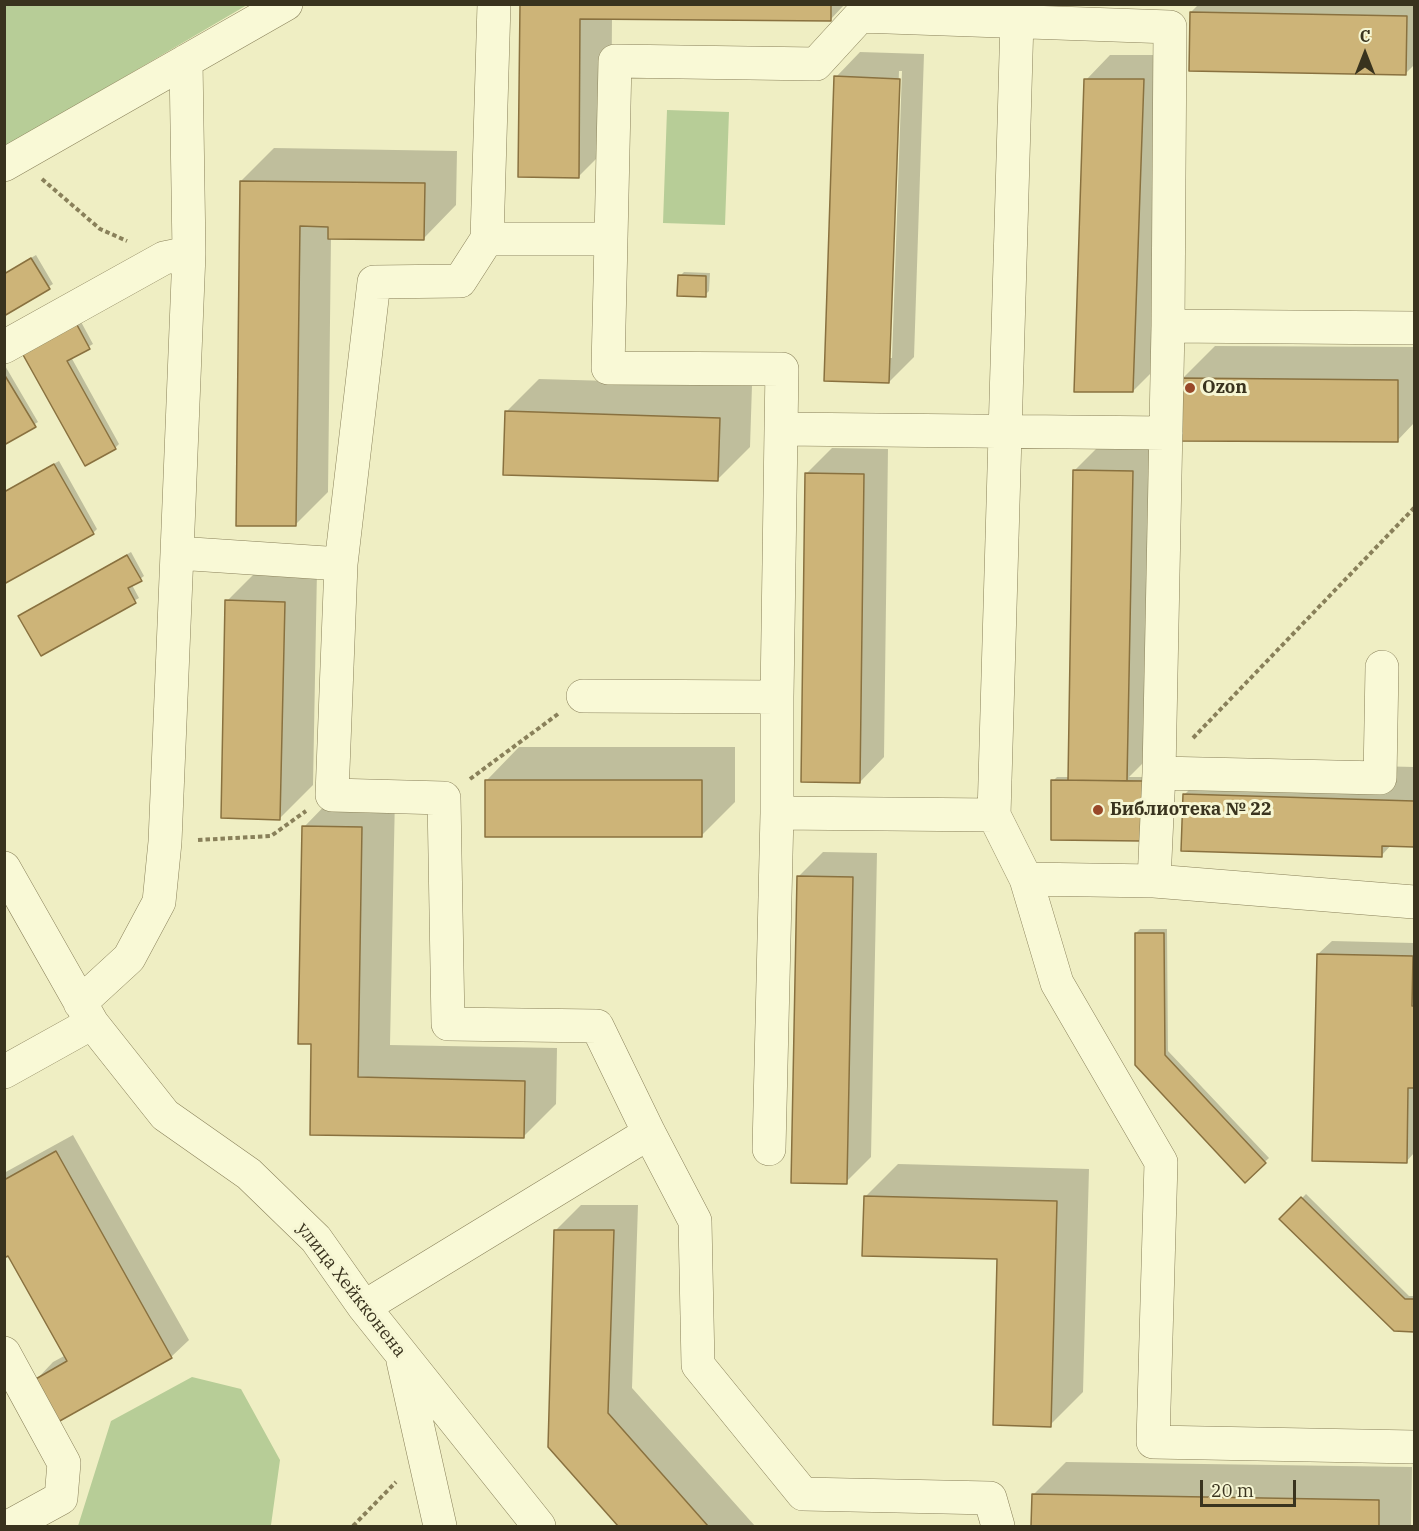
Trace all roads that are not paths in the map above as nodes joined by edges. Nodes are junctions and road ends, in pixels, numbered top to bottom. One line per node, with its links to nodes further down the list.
1 (286, 4): 5 (street)
2 (494, 4): 7 (street)
3 (1015, 12): 4 (street); 8 (street); 14 (street)
4 (1171, 16): 10 (street)
5 (186, 62): 6 (street); 9 (street)
6 (11, 161)
7 (487, 239): 8 (street); 17 (street)
8 (611, 239): 13 (street)
9 (176, 255): 12 (street); 16 (street)
10 (1168, 326): 11 (street); 15 (street)
11 (1414, 328)
12 (4, 347)
13 (781, 429): 14 (street); 20 (street)
14 (1005, 430): 15 (street); 23 (street)
15 (1166, 433): 21 (street)
16 (177, 553): 17 (street); 28 (street)
17 (341, 564): 30 (street)
18 (1382, 667): 21 (street)
19 (583, 696): 20 (street)
20 (777, 697): 22 (street)
21 (1159, 773): 26 (street)
22 (777, 813): 23 (street); 31 (street)
23 (994, 815): 25 (street)
24 (4, 868): 28 (street, улица Хейкконена)
25 (1026, 879): 26 (street); 35 (street)
26 (1155, 882): 27 (street)
27 (1414, 902)
28 (86, 1013): 29 (street); 32 (street, улица Хейкконена)
29 (4, 1072)
30 (648, 1133): 32 (street); 39 (street)
31 (769, 1149)
32 (364, 1307): 34 (street, улица Хейкконена)
33 (4, 1353): 36 (street)
34 (402, 1354): 37 (street); 38 (street, улица Хейкконена)
35 (1414, 1447)
36 (10, 1527)
37 (440, 1527)
38 (538, 1527)
39 (999, 1527)

